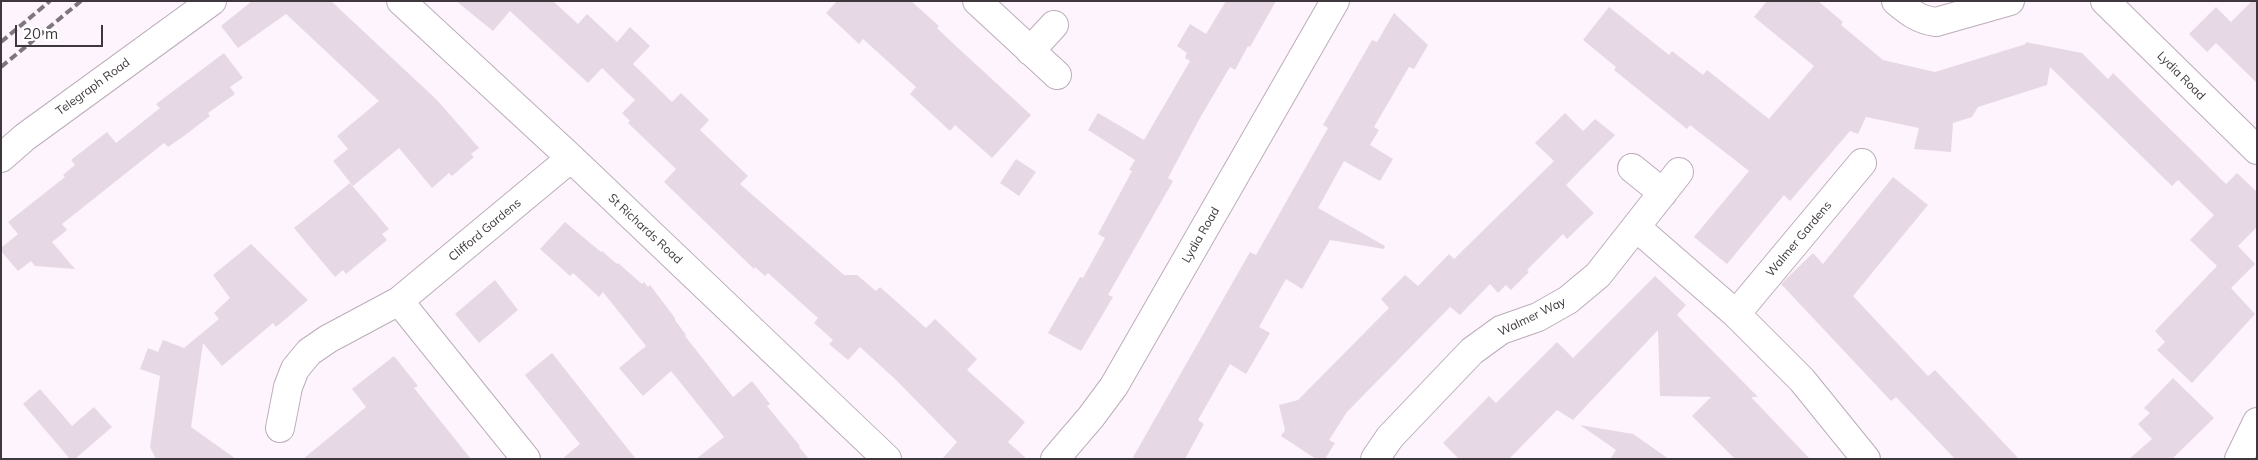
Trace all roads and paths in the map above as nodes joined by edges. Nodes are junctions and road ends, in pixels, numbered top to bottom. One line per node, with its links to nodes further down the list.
1 (212, 1): 12 (street, Telegraph Road)
2 (401, 1): 13 (street, St Richards Road)
3 (977, 1): 9 (street)
4 (1335, 1): 23 (street, Lydia Road)
5 (1896, 1): 6 (street)
6 (2010, 1)
7 (2105, 1): 11 (street, Lydia Road)
8 (1054, 25): 9 (street)
9 (1030, 51): 10 (street)
10 (1057, 75)
11 (2257, 150)
12 (1, 158)
13 (571, 158): 17 (street, Clifford Gardens); 22 (street, St Richards Road)
14 (1862, 163): 18 (street, Walmer Gardens)
15 (1632, 168): 16 (street, Walmer Way)
16 (1637, 228): 18 (street); 24 (street, Walmer Way)
17 (399, 301): 20 (street, Clifford Gardens); 21 (street)
18 (1736, 314): 25 (street)
19 (2257, 422): 26 (street)
20 (280, 428)
21 (526, 459)
22 (887, 459)
23 (1055, 459)
24 (1375, 459)
25 (1866, 459)
26 (2239, 459)

